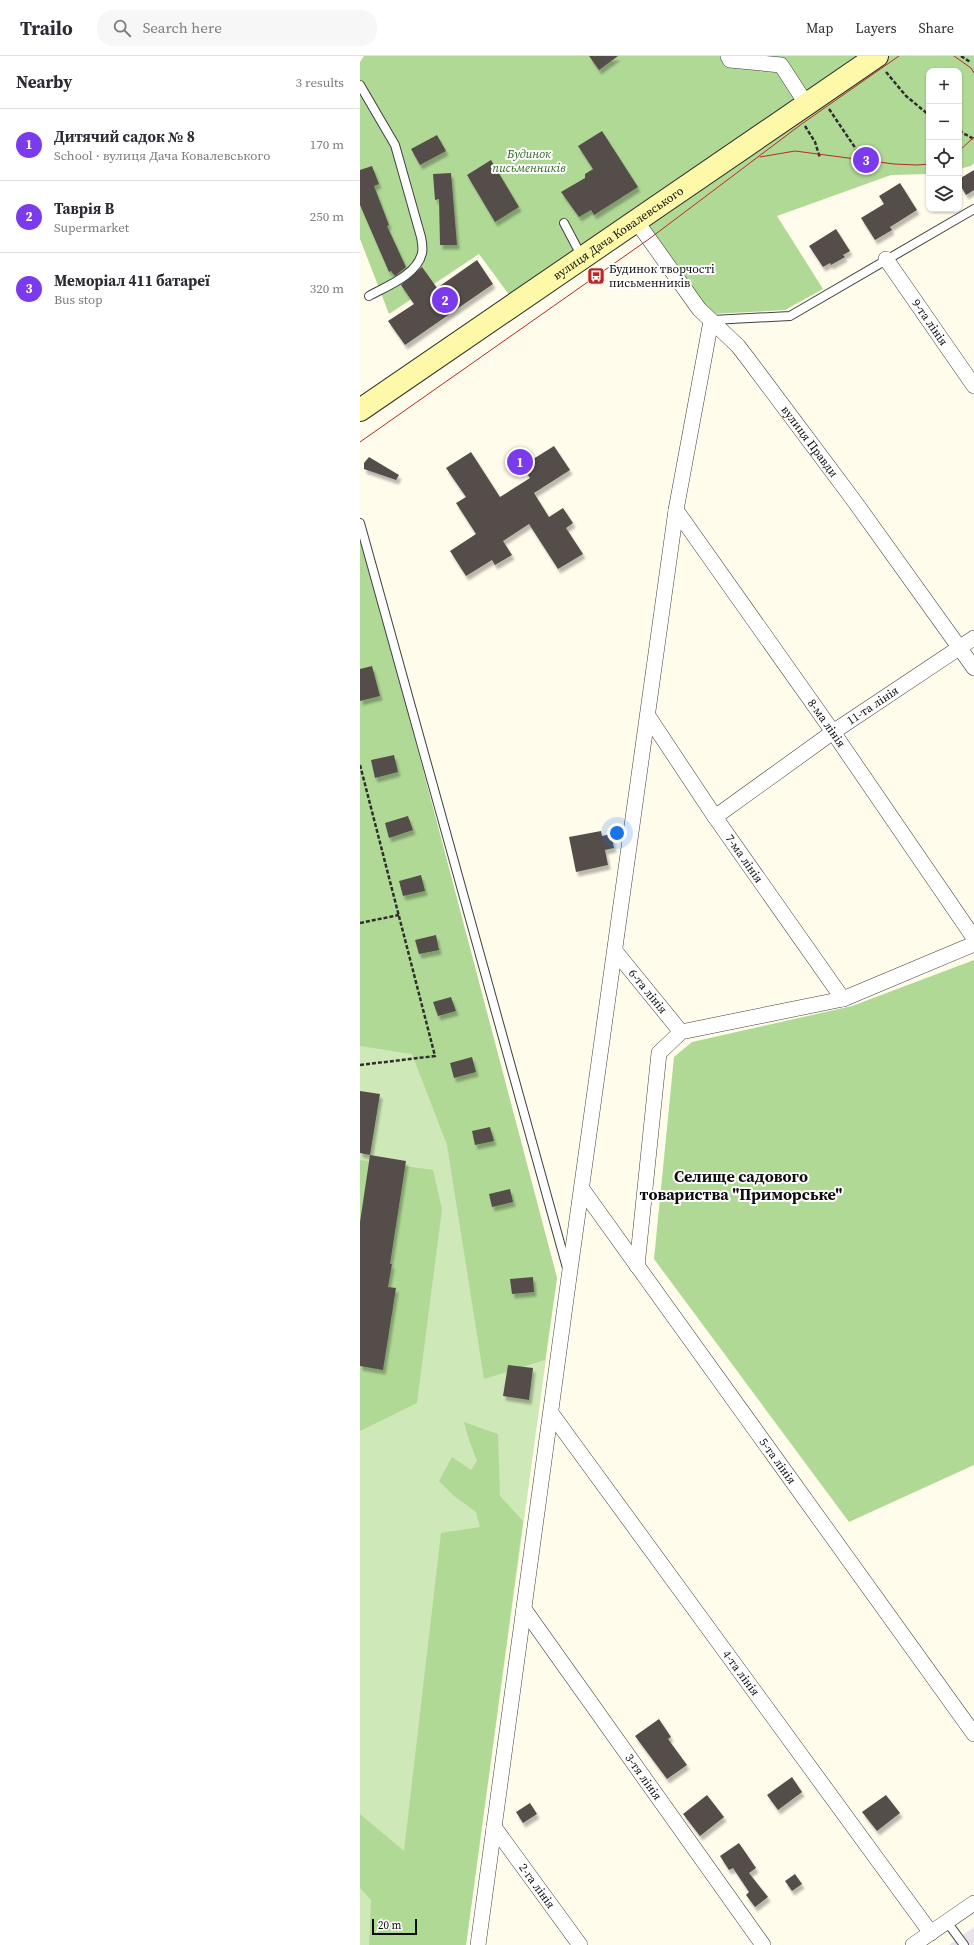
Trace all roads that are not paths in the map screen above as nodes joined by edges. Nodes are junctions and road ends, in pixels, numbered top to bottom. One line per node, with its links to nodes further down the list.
1 (728, 56): 4 (street)
2 (876, 57): 4 (street, вулиця Дача Ковалевського)
3 (360, 85): 10 (lane)
4 (807, 105): 6 (street, вулиця Дача Ковалевського)
5 (974, 209): 9 (lane)
6 (636, 222): 8 (street, вулиця Дача Ковалевського); 11 (street, вулиця Правди)
7 (564, 223): 8 (lane)
8 (582, 258): 13 (street, вулиця Дача Ковалевського)
9 (886, 259): 11 (lane); 12 (street, 9-та лінія)
10 (369, 296)
11 (711, 320): 14 (street); 17 (street, вулиця Правди)
12 (974, 386)
13 (360, 410)
14 (676, 510): 19 (street); 20 (street, 8-ма лінія)
15 (360, 522): 29 (lane)
16 (974, 638): 17 (street, 11-та лінія)
17 (959, 648): 18 (street, вулиця Правди); 20 (street, 11-та лінія)
18 (974, 668)
19 (648, 716): 21 (street, 7-ма лінія); 24 (street)
20 (833, 732): 21 (street, 11-та лінія); 22 (street, 8-ма лінія)
21 (715, 817): 25 (street, 7-ма лінія)
22 (974, 938)
23 (974, 944): 25 (street)
24 (615, 951): 26 (street, 6-та лінія); 27 (street)
25 (843, 998): 26 (street)
26 (681, 1032): 28 (street)
27 (582, 1188): 28 (street, 5-та лінія); 29 (street)
28 (637, 1266): 32 (street, 5-та лінія)
29 (569, 1277): 30 (street)
30 (551, 1413): 31 (street); 36 (street, 4-та лінія)
31 (524, 1609): 33 (street); 39 (street, 3-тя лінія)
32 (974, 1734)
33 (494, 1828): 37 (street); 38 (street, 2-га лінія)
34 (974, 1903): 35 (street)
35 (947, 1922): 36 (street); 41 (lane)
36 (931, 1933): 40 (street)
37 (478, 1945)
38 (580, 1945)
39 (763, 1945)
40 (913, 1945)
41 (964, 1945)

